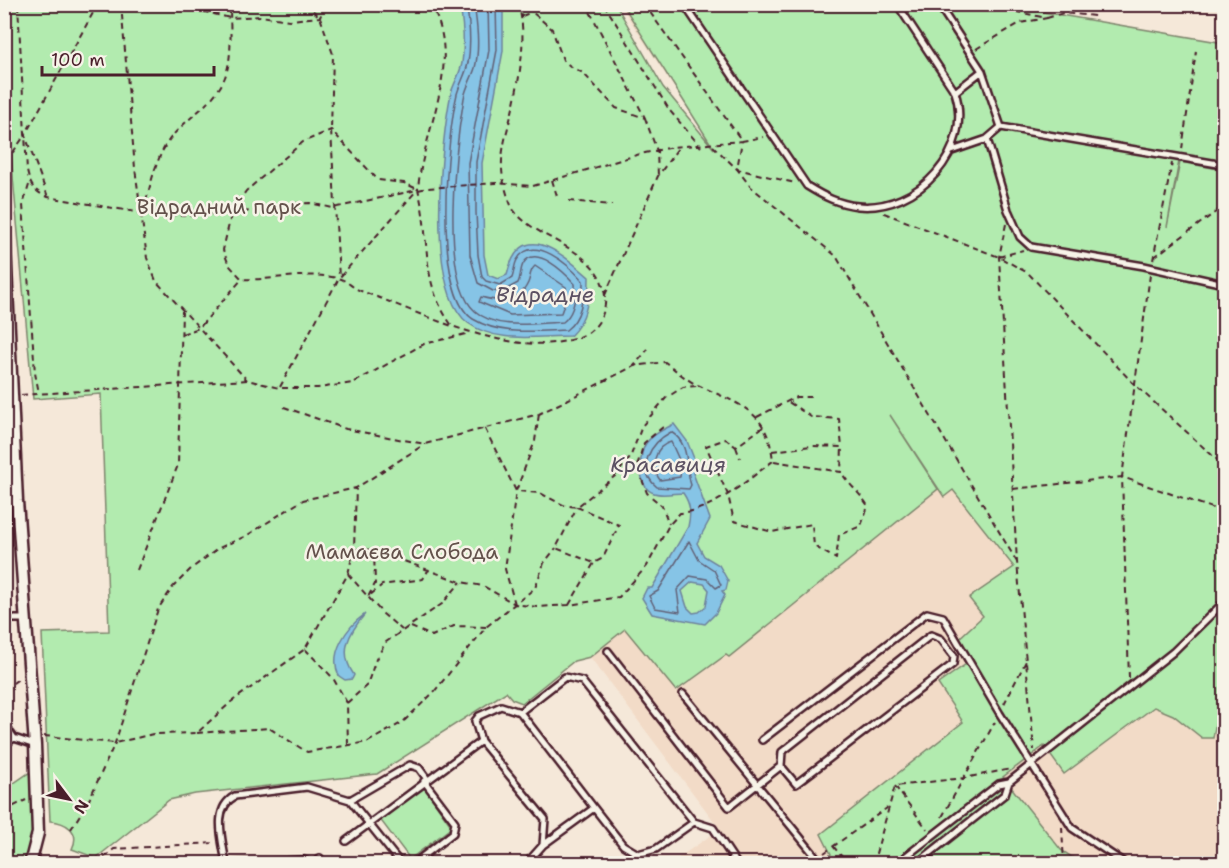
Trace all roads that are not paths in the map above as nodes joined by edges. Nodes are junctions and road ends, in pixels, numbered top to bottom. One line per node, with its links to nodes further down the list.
1 (684, 4): 8 (lane)
2 (897, 4): 5 (lane)
3 (938, 4): 4 (lane)
4 (982, 71): 5 (lane); 6 (lane)
5 (955, 92): 8 (lane)
6 (1001, 127): 7 (lane); 9 (lane)
7 (987, 139): 8 (lane); 12 (lane)
8 (952, 151)
9 (1224, 165)
10 (4, 224): 11 (street)
11 (6, 264): 13 (street)
12 (1224, 284)
13 (8, 382): 15 (street)
14 (4, 500): 15 (lane)
15 (17, 501): 18 (street)
16 (1224, 602): 28 (lane)
17 (4, 619): 18 (lane)
18 (25, 619): 24 (street)
19 (608, 651): 32 (lane)
20 (683, 694): 32 (lane)
21 (519, 712): 26 (lane); 34 (lane); 36 (lane)
22 (4, 724): 23 (lane)
23 (14, 738): 24 (lane); 27 (lane)
24 (38, 740): 40 (street)
25 (762, 740): 28 (lane)
26 (481, 741): 30 (lane); 38 (lane)
27 (4, 745)
28 (1031, 765): 31 (lane); 50 (lane)
29 (781, 766): 29 (lane); 32 (lane)
30 (426, 780): 33 (lane); 35 (lane); 44 (lane)
31 (1010, 782): 48 (lane); 49 (lane)
32 (756, 785): 47 (lane)
33 (350, 800): 35 (lane); 41 (lane)
34 (594, 808): 36 (lane); 38 (lane)
35 (368, 822): 37 (lane); 43 (lane)
36 (694, 822): 46 (lane)
37 (346, 841)
38 (543, 845): 45 (lane)
39 (320, 858): 42 (lane)
40 (30, 864)
41 (226, 864)
42 (232, 864)
43 (401, 864)
44 (412, 864)
45 (526, 864)
46 (737, 864)
47 (809, 864)
48 (896, 864)
49 (916, 864)
50 (1126, 864)

